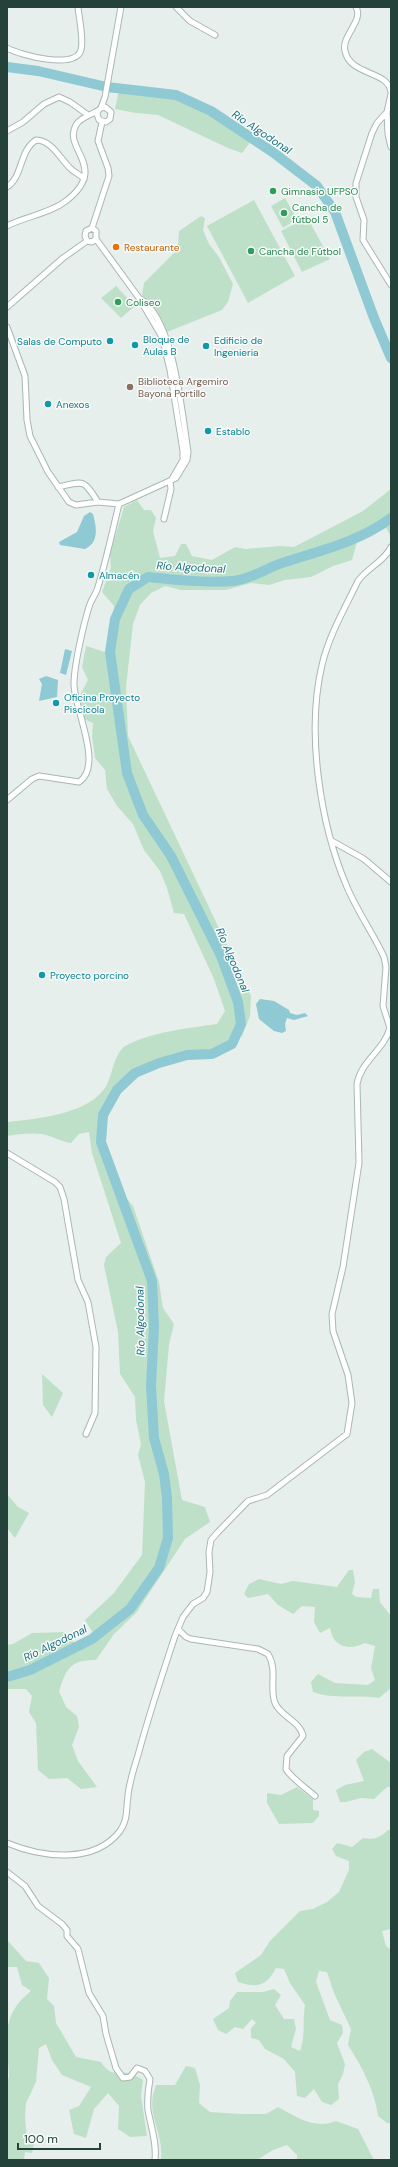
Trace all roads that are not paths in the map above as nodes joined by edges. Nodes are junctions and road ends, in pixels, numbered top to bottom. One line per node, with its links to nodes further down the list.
1 (78, 7): 6 (street)
2 (121, 7): 8 (street)
3 (176, 7): 5 (street)
4 (356, 7): 7 (street)
5 (215, 35)
6 (7, 48)
7 (391, 93): 9 (street)
8 (99, 109): 10 (street); 11 (street); 11 (street)
9 (387, 112): 13 (street); 20 (street)
10 (88, 115): 12 (street); 14 (street)
11 (102, 122): 17 (street)
12 (7, 131)
13 (391, 147)
14 (84, 178): 15 (street); 16 (street)
15 (7, 188)
16 (7, 226)
17 (92, 228): 18 (street); 19 (street)
18 (96, 239): 19 (street); 23 (street)
19 (87, 241): 21 (street)
20 (391, 285)
21 (7, 307)
22 (7, 327): 24 (street)
23 (171, 480): 26 (street); 27 (street)
24 (58, 487): 25 (street); 25 (street)
25 (98, 502): 26 (street)
26 (119, 504): 29 (street)
27 (164, 519)
28 (391, 547): 30 (street)
29 (7, 800)
30 (332, 841): 31 (street); 34 (street)
31 (391, 882)
32 (7, 1153): 33 (street)
33 (86, 1434)
34 (178, 1629): 35 (street); 36 (street)
35 (316, 1796)
36 (7, 1843)
37 (7, 1872): 38 (street)
38 (155, 2160)

